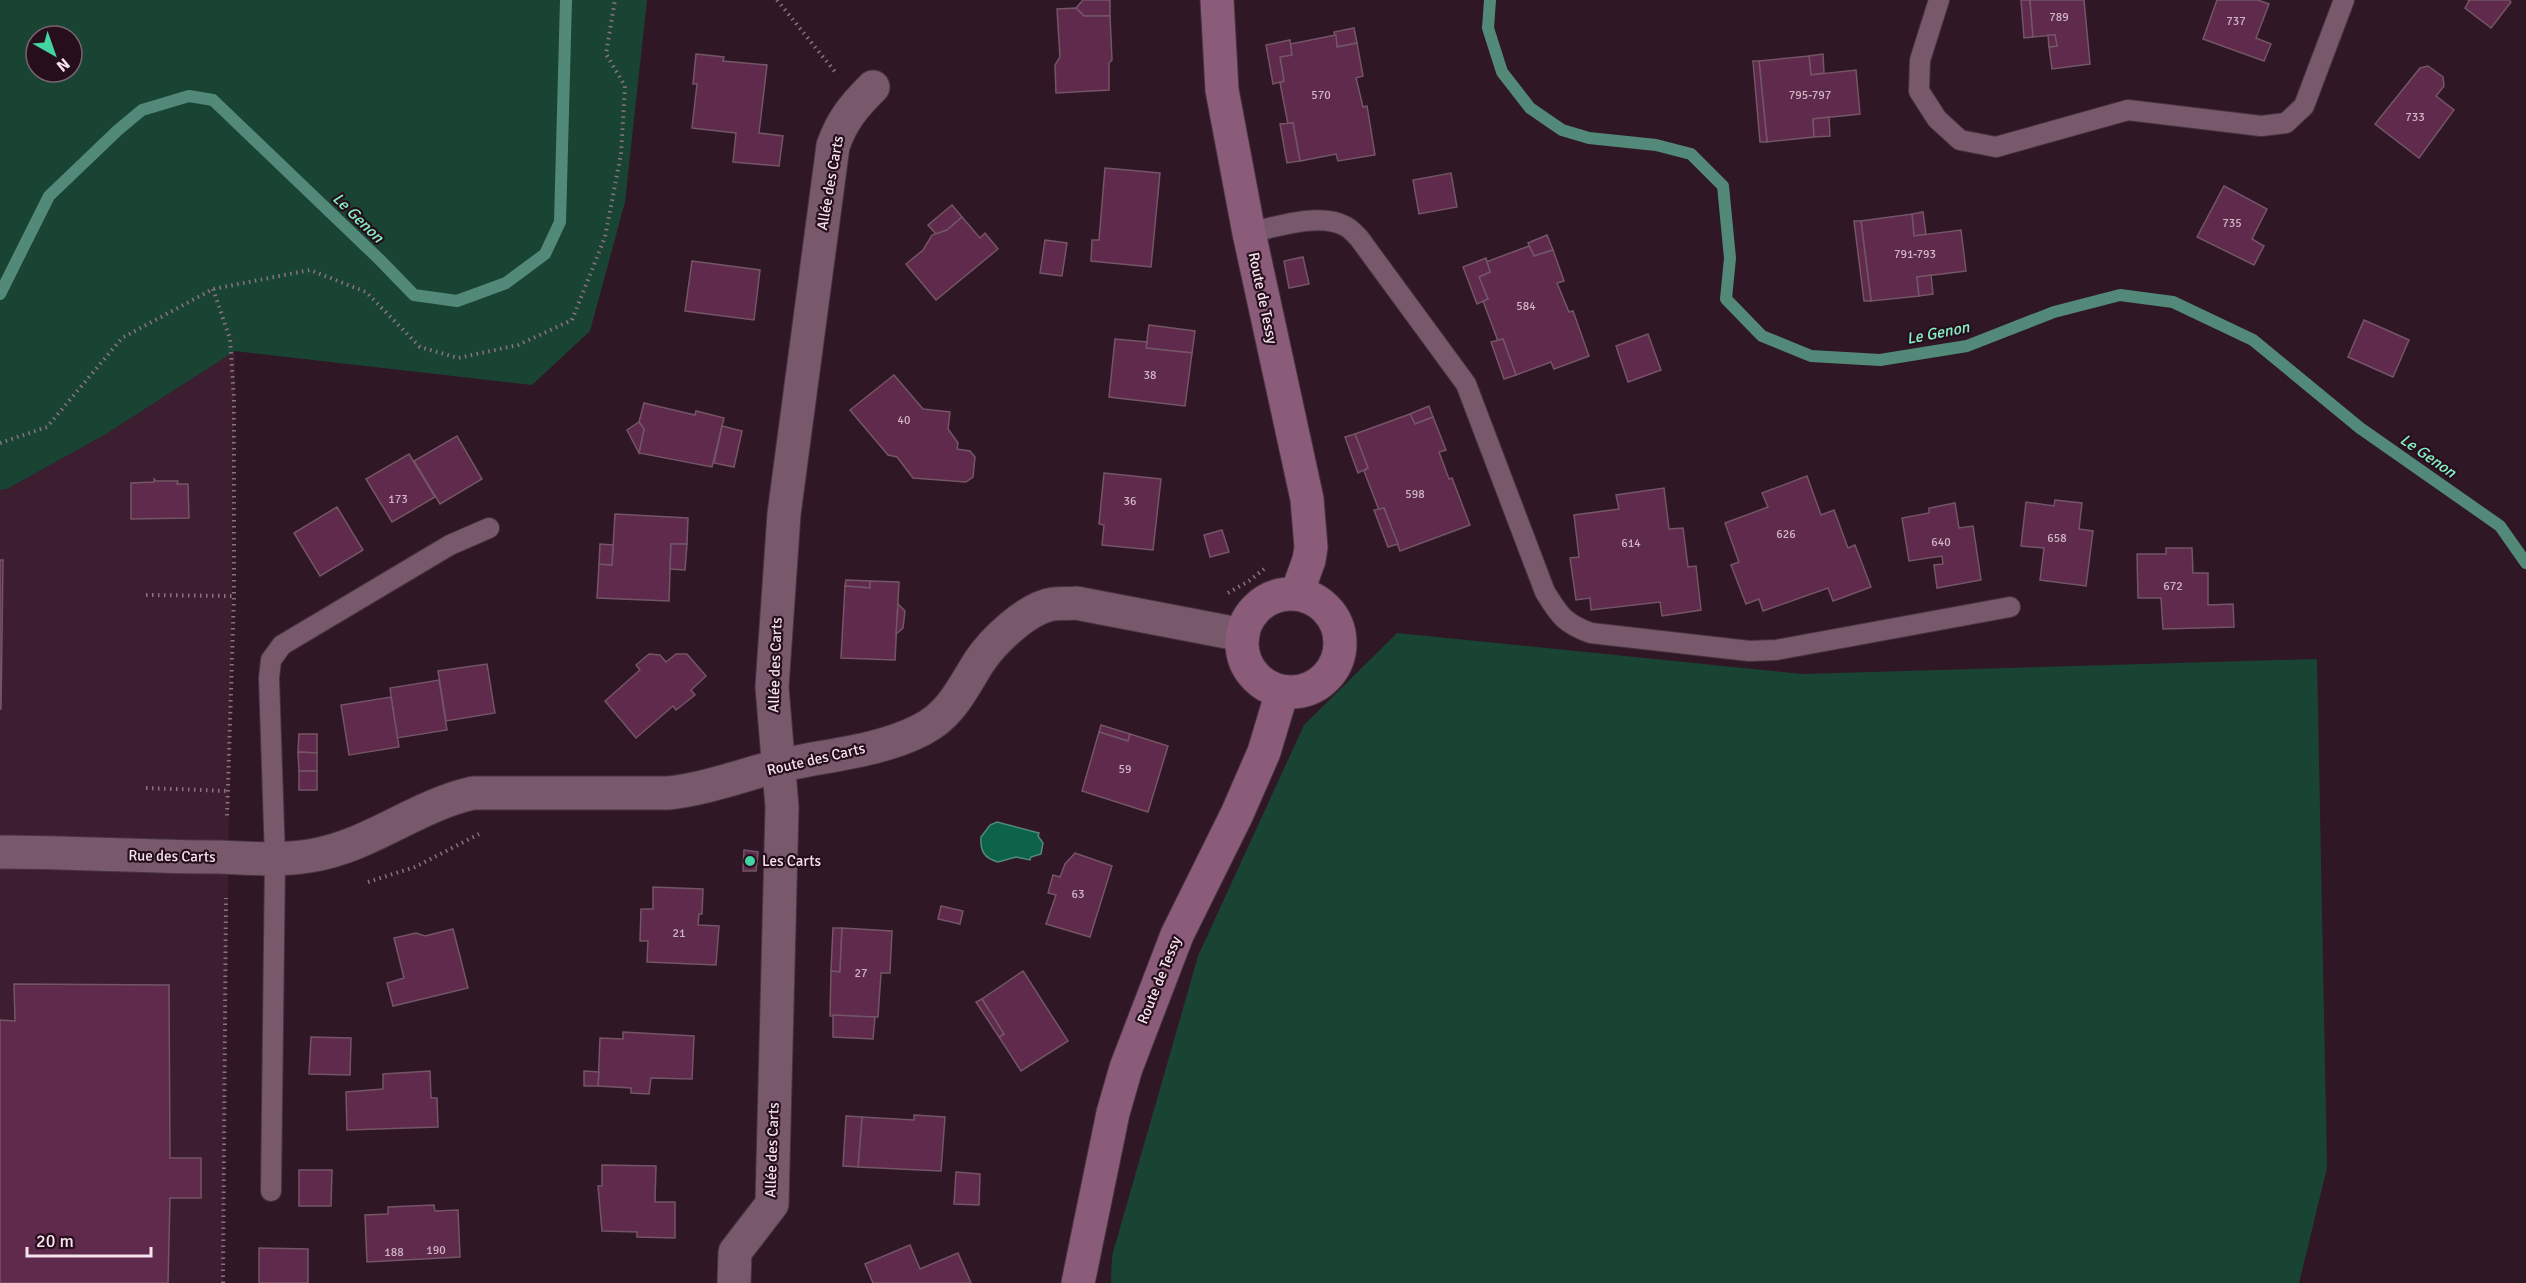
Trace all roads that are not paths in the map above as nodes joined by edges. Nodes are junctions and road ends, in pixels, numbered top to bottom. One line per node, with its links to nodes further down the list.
1 (1217, 0): 5 (street, Route de Tessy)
2 (1939, 0): 3 (lane)
3 (2344, 0)
4 (866, 94): 11 (street, Allée des Carts)
5 (1249, 233): 7 (street, Route de Tessy); 8 (lane)
6 (489, 528): 14 (lane)
7 (1298, 593): 9 (street); 10 (street)
8 (2010, 607)
9 (1243, 635): 10 (street); 11 (street, Route des Carts)
10 (1282, 692): 17 (street, Route de Tessy)
11 (778, 766): 12 (street, Route des Carts); 16 (street, Allée des Carts)
12 (342, 848): 14 (street, Rue des Carts)
13 (0, 852): 14 (street, Rue des Carts)
14 (275, 858): 15 (lane)
15 (271, 1191)
16 (734, 1283)
17 (1078, 1283)

